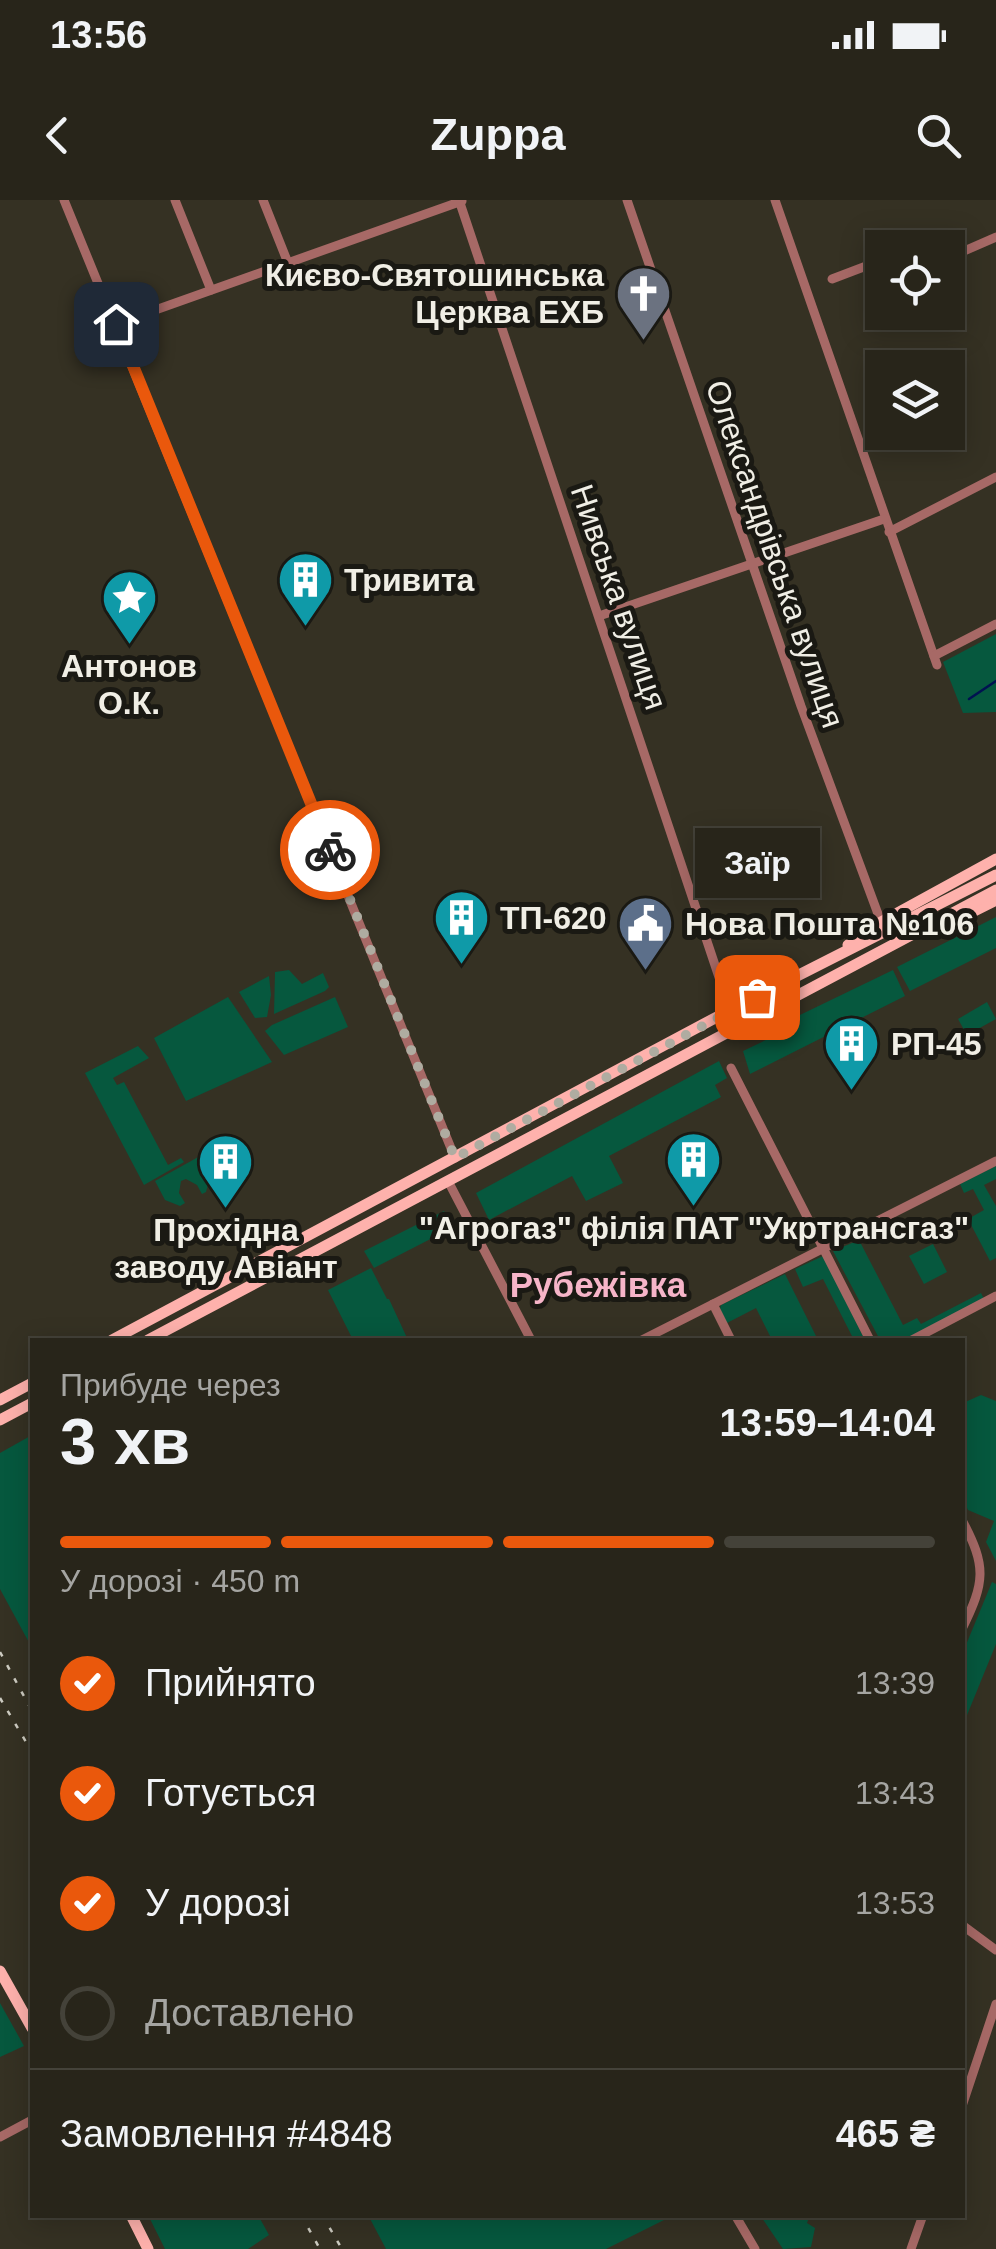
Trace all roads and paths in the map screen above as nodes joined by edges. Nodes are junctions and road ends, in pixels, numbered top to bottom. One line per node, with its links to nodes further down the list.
1 (64, 200): 13 (street)
2 (174, 200): 12 (street)
3 (263, 200): 9 (street)
4 (627, 200): 17 (street, Олександрівська вулиця)
5 (776, 200): 15 (street)
6 (461, 201): 9 (street); 18 (street, Нивська вулиця)
7 (996, 237): 8 (street)
8 (965, 251)
9 (288, 263): 12 (street)
10 (865, 266): 11 (street)
11 (832, 279)
12 (211, 290): 13 (street)
13 (116, 324): 30 (street)
14 (996, 477): 16 (street)
15 (884, 519): 16 (street); 17 (street)
16 (889, 532): 19 (street)
17 (751, 564): 18 (street); 24 (street, Олександрівська вулиця)
18 (600, 616): 28 (street, Нивська вулиця)
19 (996, 624)
20 (996, 859): 24 (main road)
21 (996, 875): 25 (main road)
22 (996, 890): 25 (main road)
23 (996, 900): 27 (main road)
24 (881, 922): 26 (main road)
25 (896, 934): 26 (main road); 27 (main road)
26 (811, 970): 28 (main road)
27 (838, 976): 32 (main road)
28 (730, 1010): 30 (main road)
29 (731, 1068): 33 (street)
30 (455, 1158): 36 (main road)
31 (996, 1161): 33 (street)
32 (448, 1181): 37 (main road); 38 (street)
33 (824, 1247): 35 (street); 41 (street)
34 (996, 1296): 42 (street)
35 (713, 1304): 39 (street); 40 (street)
36 (116, 1338)
37 (152, 1338)
38 (530, 1338)
39 (646, 1338)
40 (730, 1338)
41 (869, 1338)
42 (916, 1338)
43 (30, 1383): 44 (main road)
44 (0, 1400)
45 (30, 1403): 46 (main road)
46 (0, 1420)
47 (965, 1526): 48 (street)
48 (965, 1621)
49 (965, 1927): 50 (street)
50 (996, 1950)
51 (0, 1972): 52 (main road)
52 (4, 1987): 54 (main road)
53 (996, 2004): 55 (street)
54 (30, 2025)
55 (965, 2097)
56 (30, 2121): 57 (street)
57 (0, 2137)
58 (132, 2218): 61 (main road)
59 (737, 2218): 62 (street)
60 (922, 2218): 63 (street)
61 (148, 2249)
62 (754, 2249)
63 (911, 2249)

